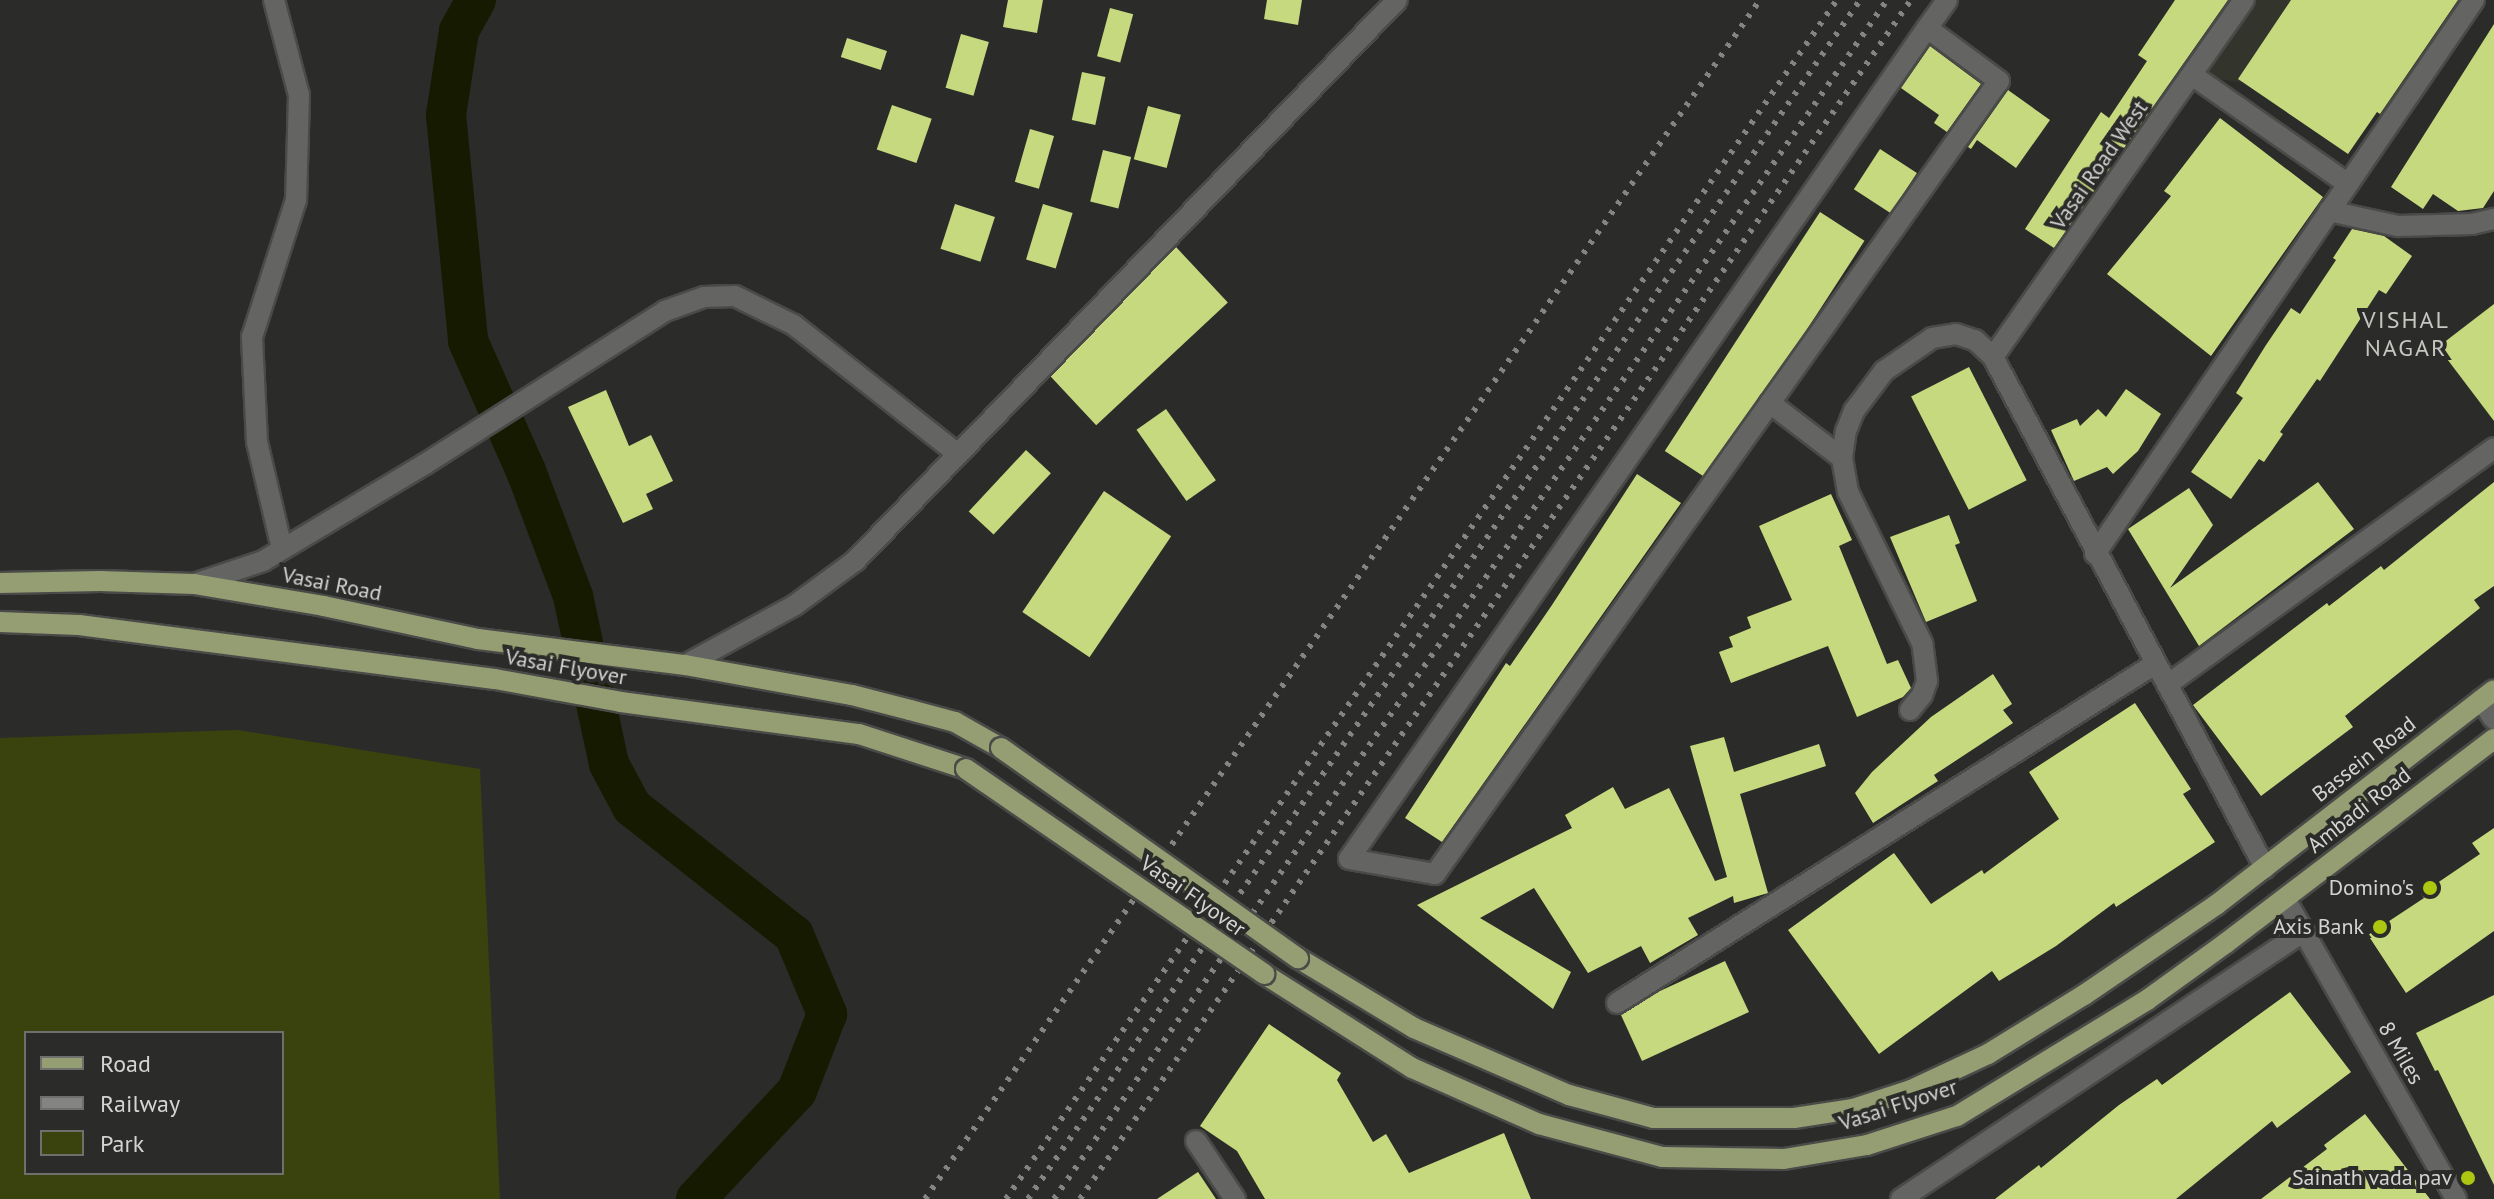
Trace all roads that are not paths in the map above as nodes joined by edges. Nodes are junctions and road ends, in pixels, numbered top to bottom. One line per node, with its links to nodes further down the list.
1 (274, 0): 16 (street)
2 (1397, 0): 14 (street)
3 (1947, 0): 6 (street)
4 (2244, 0): 7 (street, Vasai Road West)
5 (2474, 0): 8 (street)
6 (1927, 28): 12 (street); 12 (street)
7 (2192, 75): 8 (street); 11 (street, Vasai Road West)
8 (2348, 184): 9 (street)
9 (2329, 211): 10 (street); 17 (street)
10 (2494, 219)
11 (1993, 357): 15 (street); 17 (street)
12 (1770, 403): 15 (street)
13 (2494, 448): 23 (street)
14 (958, 454): 16 (street); 22 (street)
15 (1842, 458): 25 (street)
16 (282, 549): 19 (street)
17 (2095, 554): 21 (street)
18 (0, 583): 19 (main road, Vasai Road)
19 (194, 584): 22 (main road, Vasai Road)
20 (0, 622): 29 (main road, Vasai Flyover, bridge)
21 (2155, 664): 23 (street); 31 (street)
22 (685, 665): 28 (main road, Vasai Flyover, bridge)
23 (2167, 685): 28 (street)
24 (2487, 695): 26 (street); 28 (main road, Bassein Road)
25 (1910, 710)
26 (2494, 719)
27 (2494, 739): 29 (main road, Ambadi Road)
28 (2265, 868): 29 (main road)
29 (2285, 899): 30 (street)
30 (2304, 931): 34 (street); 35 (street, 8 Miles)
31 (1617, 1003)
32 (1196, 1141): 33 (street)
33 (1235, 1199)
34 (1901, 1199)
35 (2456, 1199)

